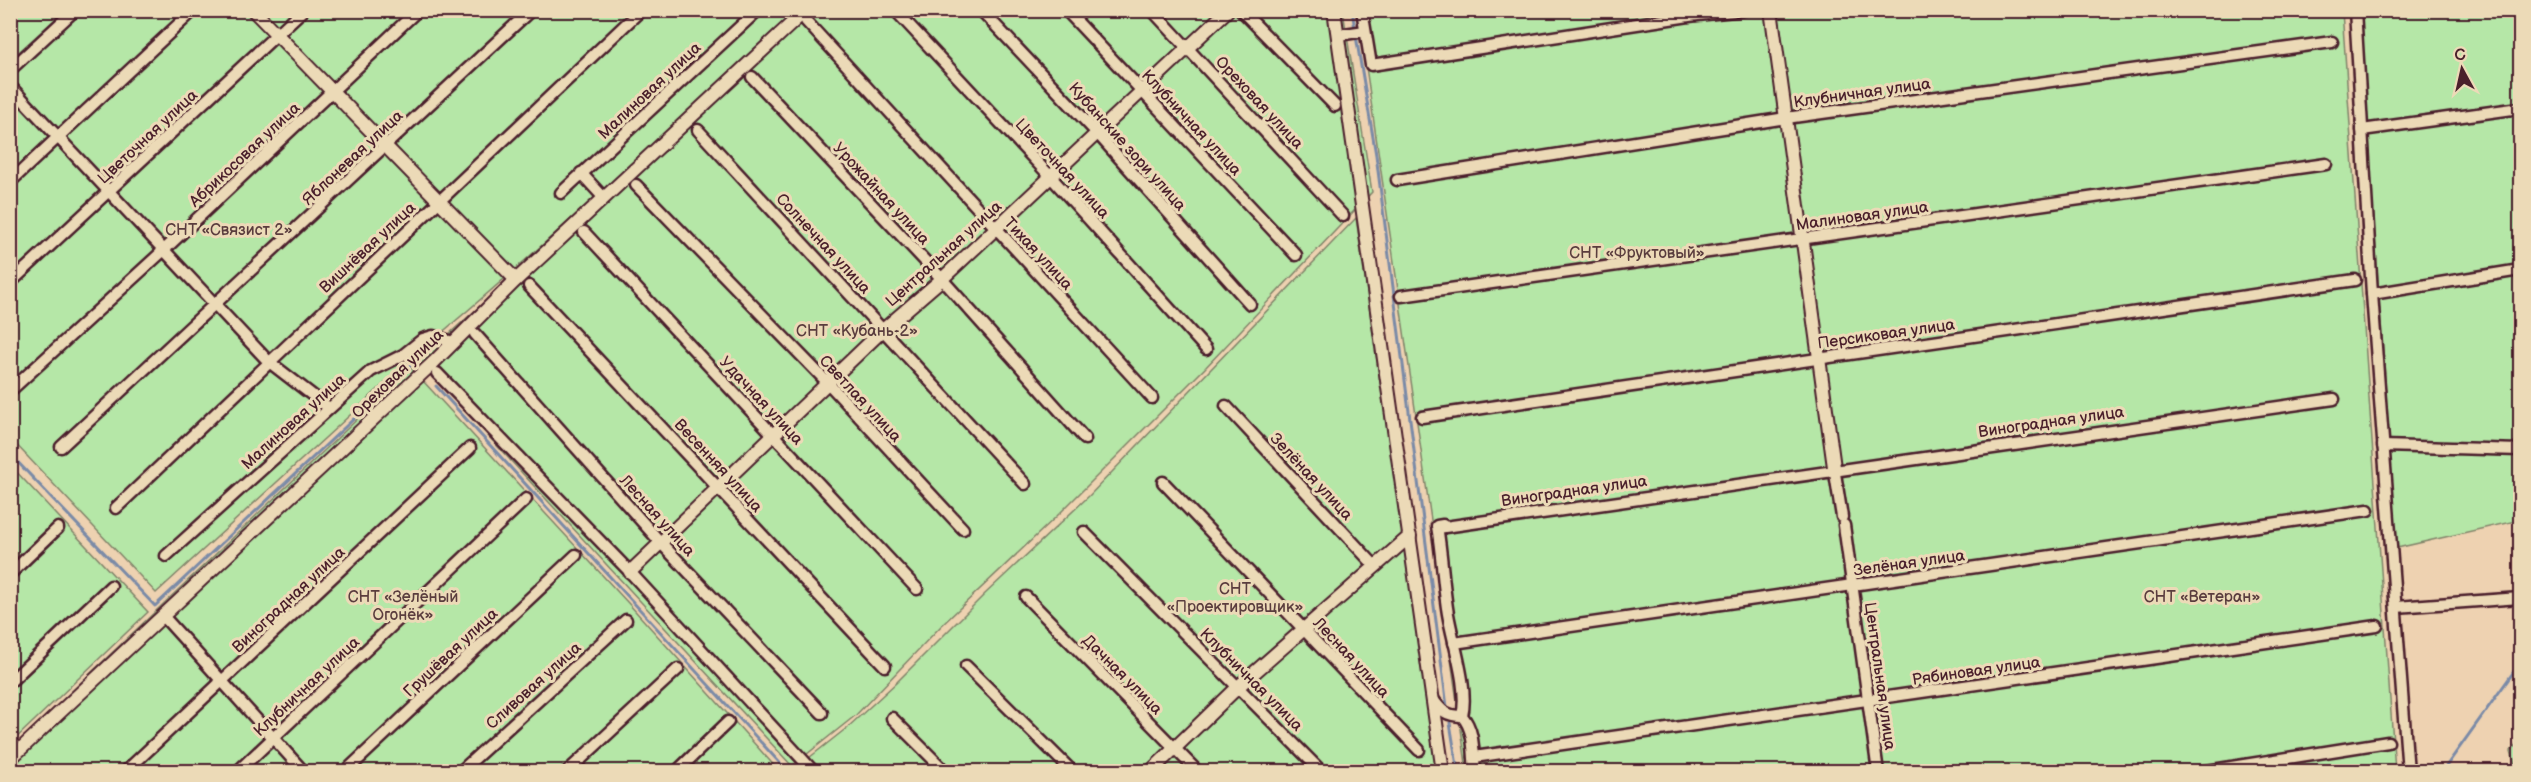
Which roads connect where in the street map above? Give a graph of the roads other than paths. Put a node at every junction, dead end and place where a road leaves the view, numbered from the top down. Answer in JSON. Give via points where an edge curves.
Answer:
{"nodes":[{"id":1,"x":75,"y":10,"type":"edge"},
{"id":2,"x":194,"y":10,"type":"edge"},
{"id":3,"x":253,"y":10,"type":"edge"},
{"id":4,"x":303,"y":10,"type":"edge"},
{"id":5,"x":418,"y":10,"type":"edge"},
{"id":6,"x":531,"y":10,"type":"edge"},
{"id":7,"x":641,"y":10,"type":"edge"},
{"id":8,"x":758,"y":10,"type":"edge"},
{"id":9,"x":895,"y":10,"type":"edge"},
{"id":10,"x":981,"y":10,"type":"edge"},
{"id":11,"x":1066,"y":10,"type":"edge"},
{"id":12,"x":1152,"y":10,"type":"edge"},
{"id":13,"x":1228,"y":10,"type":"edge"},
{"id":14,"x":1241,"y":10,"type":"edge"},
{"id":15,"x":1334,"y":10,"type":"edge"},
{"id":16,"x":1362,"y":10,"type":"edge"},
{"id":17,"x":1743,"y":10,"type":"edge"},
{"id":18,"x":1771,"y":10,"type":"edge"},
{"id":19,"x":2355,"y":10,"type":"edge"},
{"id":20,"x":806,"y":16,"type":"edge"},
{"id":21,"x":1359,"y":32,"type":"junction"},
{"id":22,"x":277,"y":35,"type":"junction"},
{"id":23,"x":1338,"y":35,"type":"junction"},
{"id":24,"x":2332,"y":42,"type":"dead end"},
{"id":25,"x":1188,"y":49,"type":"junction"},
{"id":26,"x":10,"y":70,"type":"edge"},
{"id":27,"x":752,"y":77,"type":"dead end"},
{"id":28,"x":10,"y":87,"type":"edge"},
{"id":29,"x":1142,"y":90,"type":"junction"},
{"id":30,"x":332,"y":92,"type":"junction"},
{"id":31,"x":1335,"y":106,"type":"dead end"},
{"id":32,"x":2520,"y":108,"type":"edge"},
{"id":33,"x":1786,"y":118,"type":"junction"},
{"id":34,"x":698,"y":130,"type":"dead end"},
{"id":35,"x":2362,"y":130,"type":"junction"},
{"id":36,"x":1097,"y":133,"type":"junction"},
{"id":37,"x":58,"y":137,"type":"junction"},
{"id":38,"x":385,"y":146,"type":"junction"},
{"id":39,"x":2326,"y":164,"type":"dead end"},
{"id":40,"x":581,"y":173,"type":"junction"},
{"id":41,"x":1049,"y":175,"type":"junction"},
{"id":42,"x":1397,"y":180,"type":"dead end"},
{"id":43,"x":10,"y":182,"type":"edge"},
{"id":44,"x":636,"y":185,"type":"dead end"},
{"id":45,"x":109,"y":192,"type":"junction"},
{"id":46,"x":561,"y":193,"type":"dead end"},
{"id":47,"x":604,"y":198,"type":"junction"},
{"id":48,"x":439,"y":201,"type":"junction"},
{"id":49,"x":1343,"y":216,"type":"dead end"},
{"id":50,"x":996,"y":228,"type":"junction"},
{"id":51,"x":584,"y":232,"type":"dead end"},
{"id":52,"x":1801,"y":239,"type":"junction"},
{"id":53,"x":164,"y":250,"type":"junction"},
{"id":54,"x":1296,"y":255,"type":"dead end"},
{"id":55,"x":2520,"y":270,"type":"edge"},
{"id":56,"x":942,"y":279,"type":"junction"},
{"id":57,"x":516,"y":280,"type":"junction"},
{"id":58,"x":2355,"y":280,"type":"dead end"},
{"id":59,"x":10,"y":283,"type":"edge"},
{"id":60,"x":529,"y":286,"type":"dead end"},
{"id":61,"x":2372,"y":294,"type":"junction"},
{"id":62,"x":1401,"y":296,"type":"dead end"},
{"id":63,"x":1250,"y":304,"type":"dead end"},
{"id":64,"x":215,"y":305,"type":"junction"},
{"id":65,"x":884,"y":329,"type":"junction"},
{"id":66,"x":475,"y":334,"type":"dead end"},
{"id":67,"x":453,"y":342,"type":"junction"},
{"id":68,"x":1206,"y":349,"type":"dead end"},
{"id":69,"x":1819,"y":358,"type":"junction"},
{"id":70,"x":268,"y":362,"type":"junction"},
{"id":71,"x":437,"y":373,"type":"dead end"},
{"id":72,"x":828,"y":383,"type":"junction"},
{"id":73,"x":10,"y":391,"type":"edge"},
{"id":74,"x":1152,"y":398,"type":"dead end"},
{"id":75,"x":2334,"y":398,"type":"dead end"},
{"id":76,"x":1226,"y":406,"type":"dead end"},
{"id":77,"x":329,"y":408,"type":"junction"},
{"id":78,"x":1422,"y":417,"type":"dead end"},
{"id":79,"x":774,"y":434,"type":"junction"},
{"id":80,"x":1085,"y":439,"type":"dead end"},
{"id":81,"x":2383,"y":446,"type":"junction"},
{"id":82,"x":61,"y":447,"type":"dead end"},
{"id":83,"x":470,"y":448,"type":"dead end"},
{"id":84,"x":2520,"y":450,"type":"edge"},
{"id":85,"x":1834,"y":469,"type":"junction"},
{"id":86,"x":1773,"y":476,"type":"dead end"},
{"id":87,"x":1163,"y":482,"type":"dead end"},
{"id":88,"x":1025,"y":484,"type":"dead end"},
{"id":89,"x":1716,"y":484,"type":"dead end"},
{"id":90,"x":719,"y":487,"type":"junction"},
{"id":91,"x":526,"y":499,"type":"dead end"},
{"id":92,"x":116,"y":508,"type":"dead end"},
{"id":93,"x":2368,"y":510,"type":"dead end"},
{"id":94,"x":1437,"y":527,"type":"junction"},
{"id":95,"x":57,"y":528,"type":"dead end"},
{"id":96,"x":963,"y":529,"type":"dead end"},
{"id":97,"x":1084,"y":532,"type":"dead end"},
{"id":98,"x":1410,"y":536,"type":"junction"},
{"id":99,"x":662,"y":543,"type":"junction"},
{"id":100,"x":576,"y":555,"type":"dead end"},
{"id":101,"x":166,"y":556,"type":"dead end"},
{"id":102,"x":1375,"y":566,"type":"junction"},
{"id":103,"x":630,"y":572,"type":"junction"},
{"id":104,"x":10,"y":574,"type":"edge"},
{"id":105,"x":1852,"y":585,"type":"junction"},
{"id":106,"x":111,"y":586,"type":"dead end"},
{"id":107,"x":917,"y":589,"type":"dead end"},
{"id":108,"x":1026,"y":597,"type":"dead end"},
{"id":109,"x":2520,"y":598,"type":"edge"},
{"id":110,"x":2396,"y":607,"type":"junction"},
{"id":111,"x":164,"y":617,"type":"junction"},
{"id":112,"x":626,"y":620,"type":"dead end"},
{"id":113,"x":2377,"y":626,"type":"dead end"},
{"id":114,"x":1305,"y":629,"type":"junction"},
{"id":115,"x":1454,"y":643,"type":"junction"},
{"id":116,"x":885,"y":666,"type":"dead end"},
{"id":117,"x":966,"y":666,"type":"dead end"},
{"id":118,"x":678,"y":669,"type":"dead end"},
{"id":119,"x":222,"y":681,"type":"junction"},
{"id":120,"x":10,"y":682,"type":"edge"},
{"id":121,"x":1239,"y":686,"type":"junction"},
{"id":122,"x":1433,"y":698,"type":"junction"},
{"id":123,"x":1868,"y":701,"type":"junction"},
{"id":124,"x":822,"y":713,"type":"dead end"},
{"id":125,"x":1462,"y":716,"type":"junction"},
{"id":126,"x":892,"y":718,"type":"dead end"},
{"id":127,"x":728,"y":722,"type":"dead end"},
{"id":128,"x":273,"y":737,"type":"junction"},
{"id":129,"x":2388,"y":742,"type":"dead end"},
{"id":130,"x":1174,"y":747,"type":"junction"},
{"id":131,"x":1419,"y":750,"type":"dead end"},
{"id":132,"x":1474,"y":757,"type":"junction"},
{"id":133,"x":10,"y":759,"type":"edge"},
{"id":134,"x":125,"y":771,"type":"edge"},
{"id":135,"x":237,"y":771,"type":"edge"},
{"id":136,"x":304,"y":771,"type":"edge"},
{"id":137,"x":345,"y":771,"type":"edge"},
{"id":138,"x":460,"y":771,"type":"edge"},
{"id":139,"x":567,"y":771,"type":"edge"},
{"id":140,"x":676,"y":771,"type":"edge"},
{"id":141,"x":814,"y":771,"type":"edge"},
{"id":142,"x":946,"y":771,"type":"edge"},
{"id":143,"x":1073,"y":771,"type":"edge"},
{"id":144,"x":1150,"y":771,"type":"edge"},
{"id":145,"x":1198,"y":771,"type":"edge"},
{"id":146,"x":1322,"y":771,"type":"edge"},
{"id":147,"x":1443,"y":771,"type":"edge"},
{"id":148,"x":1475,"y":771,"type":"edge"},
{"id":149,"x":1878,"y":771,"type":"edge"},
{"id":150,"x":2200,"y":771,"type":"edge"},
{"id":151,"x":2408,"y":771,"type":"edge"}],
"edges":[{"from":1,"to":26,"type":"street"},
{"from":2,"to":37,"type":"street"},
{"from":3,"to":22,"type":"street"},
{"from":4,"to":22,"type":"street","name":"Цветочная улица"},
{"from":5,"to":30,"type":"street","name":"Абрикосовая улица"},
{"from":6,"to":38,"type":"street","name":"Яблоневая улица"},
{"from":7,"to":48,"type":"street","name":"Вишнёвая улица"},
{"from":8,"to":40,"type":"street","name":"Малиновая улица"},
{"from":9,"to":41,"type":"street","name":"Цветочная улица"},
{"from":10,"to":36,"type":"street","name":"Кубанские зори улица"},
{"from":11,"to":29,"type":"street","name":"Клубничная улица"},
{"from":12,"to":25,"type":"street","name":"Ореховая улица"},
{"from":13,"to":25,"type":"street","name":"Центральная улица"},
{"from":14,"to":31,"type":"street"},
{"from":15,"to":23,"type":"street"},
{"from":16,"to":21,"type":"street"},
{"from":17,"to":21,"type":"street","via":[[1371,65]]},
{"from":18,"to":33,"type":"street"},
{"from":19,"to":35,"type":"street"},
{"from":20,"to":47,"type":"street","name":"Ореховая улица"},
{"from":20,"to":50,"type":"street","name":"Тихая улица"},
{"from":21,"to":23,"type":"street"},
{"from":22,"to":30,"type":"street"},
{"from":22,"to":45,"type":"street","name":"Цветочная улица"},
{"from":23,"to":98,"type":"street"},
{"from":24,"to":33,"type":"street","name":"Клубничная улица"},
{"from":25,"to":29,"type":"street","name":"Центральная улица"},
{"from":25,"to":49,"type":"street","name":"Ореховая улица"},
{"from":27,"to":56,"type":"street","name":"Урожайная улица"},
{"from":28,"to":37,"type":"street"},
{"from":29,"to":36,"type":"street","name":"Центральная улица"},
{"from":29,"to":54,"type":"street","name":"Клубничная улица"},
{"from":30,"to":38,"type":"street"},
{"from":30,"to":53,"type":"street","name":"Абрикосовая улица"},
{"from":32,"to":35,"type":"street"},
{"from":33,"to":42,"type":"street","name":"Клубничная улица"},
{"from":33,"to":52,"type":"street"},
{"from":34,"to":65,"type":"street","name":"Солнечная улица"},
{"from":35,"to":61,"type":"street"},
{"from":36,"to":41,"type":"street","name":"Центральная улица"},
{"from":36,"to":63,"type":"street","name":"Кубанские зори улица"},
{"from":37,"to":43,"type":"street"},
{"from":37,"to":45,"type":"street"},
{"from":38,"to":48,"type":"street"},
{"from":38,"to":64,"type":"street","name":"Яблоневая улица"},
{"from":39,"to":52,"type":"street","name":"Малиновая улица"},
{"from":40,"to":46,"type":"street","name":"Малиновая улица"},
{"from":40,"to":47,"type":"street"},
{"from":41,"to":50,"type":"street","name":"Центральная улица"},
{"from":41,"to":68,"type":"street","name":"Цветочная улица"},
{"from":44,"to":72,"type":"street","name":"Светлая улица"},
{"from":45,"to":53,"type":"street"},
{"from":45,"to":59,"type":"street","name":"Цветочная улица"},
{"from":47,"to":57,"type":"street","name":"Ореховая улица"},
{"from":48,"to":57,"type":"street"},
{"from":48,"to":70,"type":"street","name":"Вишнёвая улица"},
{"from":50,"to":56,"type":"street","name":"Центральная улица"},
{"from":50,"to":74,"type":"street","name":"Тихая улица"},
{"from":51,"to":79,"type":"street","name":"Удачная улица"},
{"from":52,"to":62,"type":"street","name":"Малиновая улица"},
{"from":52,"to":69,"type":"street"},
{"from":53,"to":64,"type":"street"},
{"from":53,"to":73,"type":"street","name":"Абрикосовая улица"},
{"from":55,"to":61,"type":"street"},
{"from":56,"to":65,"type":"street","name":"Центральная улица"},
{"from":56,"to":80,"type":"street","name":"Урожайная улица"},
{"from":57,"to":67,"type":"street","name":"Ореховая улица"},
{"from":58,"to":69,"type":"street","name":"Персиковая улица"},
{"from":60,"to":90,"type":"street","name":"Весенняя улица"},
{"from":61,"to":81,"type":"street"},
{"from":64,"to":70,"type":"street"},
{"from":64,"to":82,"type":"street","name":"Яблоневая улица"},
{"from":65,"to":72,"type":"street","name":"Центральная улица"},
{"from":65,"to":88,"type":"street","name":"Солнечная улица"},
{"from":66,"to":99,"type":"street","name":"Лесная улица"},
{"from":67,"to":77,"type":"street","name":"Малиновая улица","via":[[433,336],[423,339],[403,355],[371,371]]},
{"from":67,"to":111,"type":"street","name":"Ореховая улица"},
{"from":69,"to":78,"type":"street","name":"Персиковая улица"},
{"from":69,"to":85,"type":"street"},
{"from":70,"to":77,"type":"street"},
{"from":70,"to":92,"type":"street","name":"Вишнёвая улица"},
{"from":71,"to":103,"type":"street"},
{"from":72,"to":79,"type":"street","name":"Центральная улица"},
{"from":72,"to":96,"type":"street","name":"Светлая улица"},
{"from":75,"to":85,"type":"street","name":"Виноградная улица"},
{"from":76,"to":102,"type":"street","name":"Зелёная улица"},
{"from":77,"to":101,"type":"street","name":"Малиновая улица"},
{"from":79,"to":90,"type":"street","name":"Центральная улица"},
{"from":79,"to":107,"type":"street","name":"Удачная улица"},
{"from":81,"to":84,"type":"street"},
{"from":81,"to":110,"type":"street"},
{"from":83,"to":119,"type":"street","name":"Виноградная улица"},
{"from":85,"to":86,"type":"street","name":"Виноградная улица"},
{"from":85,"to":94,"type":"street"},
{"from":85,"to":105,"type":"street","name":"Центральная улица"},
{"from":87,"to":114,"type":"street","name":"Лесная улица"},
{"from":89,"to":94,"type":"street","name":"Виноградная улица"},
{"from":90,"to":99,"type":"street","name":"Центральная улица"},
{"from":90,"to":116,"type":"street","name":"Весенняя улица"},
{"from":91,"to":128,"type":"street","name":"Клубничная улица"},
{"from":93,"to":105,"type":"street","name":"Зелёная улица"},
{"from":94,"to":115,"type":"street"},
{"from":95,"to":104,"type":"street"},
{"from":97,"to":121,"type":"street","name":"Клубничная улица"},
{"from":98,"to":102,"type":"street"},
{"from":98,"to":122,"type":"street"},
{"from":99,"to":103,"type":"street","name":"Центральная улица"},
{"from":99,"to":124,"type":"street","name":"Лесная улица"},
{"from":100,"to":137,"type":"street","name":"Грушёвая улица"},
{"from":102,"to":114,"type":"street"},
{"from":103,"to":141,"type":"street"},
{"from":105,"to":115,"type":"street","name":"Зелёная улица"},
{"from":105,"to":123,"type":"street","name":"Центральная улица"},
{"from":106,"to":120,"type":"street"},
{"from":108,"to":130,"type":"street","name":"Дачная улица"},
{"from":109,"to":110,"type":"street"},
{"from":110,"to":151,"type":"street"},
{"from":111,"to":119,"type":"street"},
{"from":111,"to":133,"type":"street","name":"Ореховая улица"},
{"from":112,"to":138,"type":"street","name":"Сливовая улица"},
{"from":113,"to":123,"type":"street","name":"Рябиновая улица"},
{"from":114,"to":121,"type":"street"},
{"from":114,"to":131,"type":"street","name":"Лесная улица"},
{"from":115,"to":125,"type":"street","via":[[1465,704]]},
{"from":117,"to":143,"type":"street"},
{"from":118,"to":139,"type":"street"},
{"from":119,"to":128,"type":"street"},
{"from":119,"to":134,"type":"street","name":"Виноградная улица"},
{"from":121,"to":130,"type":"street"},
{"from":121,"to":146,"type":"street","name":"Клубничная улица"},
{"from":122,"to":125,"type":"street","via":[[1450,716]]},
{"from":122,"to":147,"type":"street"},
{"from":123,"to":132,"type":"street","name":"Рябиновая улица"},
{"from":123,"to":149,"type":"street","name":"Центральная улица"},
{"from":125,"to":132,"type":"street","via":[[1468,723]]},
{"from":126,"to":142,"type":"street"},
{"from":127,"to":140,"type":"street"},
{"from":128,"to":135,"type":"street","name":"Клубничная улица"},
{"from":128,"to":136,"type":"street"},
{"from":129,"to":150,"type":"street"},
{"from":130,"to":144,"type":"street"},
{"from":130,"to":145,"type":"street","name":"Дачная улица"},
{"from":132,"to":148,"type":"street"}]}
